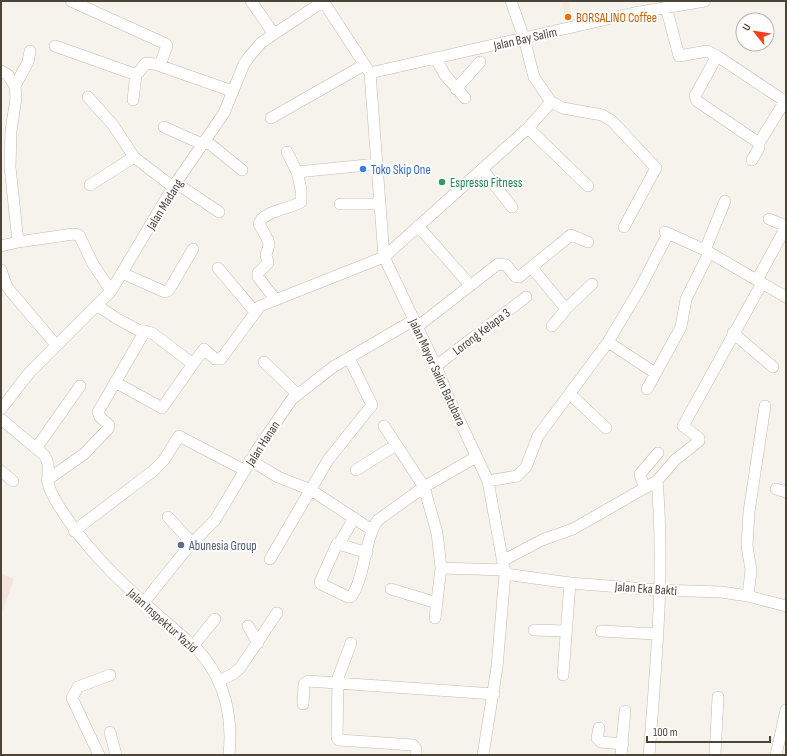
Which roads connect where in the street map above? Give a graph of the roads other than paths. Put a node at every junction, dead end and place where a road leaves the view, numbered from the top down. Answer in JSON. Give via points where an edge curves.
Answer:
{"nodes":[{"id":1,"x":71,"y":1,"type":"edge"},
{"id":2,"x":251,"y":1,"type":"edge"},
{"id":3,"x":324,"y":1,"type":"edge"},
{"id":4,"x":510,"y":1,"type":"edge"},
{"id":5,"x":705,"y":1,"type":"edge"},
{"id":6,"x":666,"y":8,"type":"junction"},
{"id":7,"x":274,"y":34,"type":"junction"},
{"id":8,"x":524,"y":38,"type":"junction"},
{"id":9,"x":55,"y":46,"type":"dead end"},
{"id":10,"x":30,"y":51,"type":"dead end"},
{"id":11,"x":717,"y":56,"type":"junction"},
{"id":12,"x":436,"y":59,"type":"junction"},
{"id":13,"x":480,"y":62,"type":"dead end"},
{"id":14,"x":160,"y":65,"type":"junction"},
{"id":15,"x":367,"y":69,"type":"junction"},
{"id":16,"x":1,"y":70,"type":"edge"},
{"id":17,"x":136,"y":74,"type":"junction"},
{"id":18,"x":15,"y":86,"type":"junction"},
{"id":19,"x":456,"y":89,"type":"junction"},
{"id":20,"x":232,"y":91,"type":"junction"},
{"id":21,"x":88,"y":97,"type":"dead end"},
{"id":22,"x":465,"y":98,"type":"dead end"},
{"id":23,"x":133,"y":100,"type":"dead end"},
{"id":24,"x":786,"y":101,"type":"edge"},
{"id":25,"x":551,"y":102,"type":"junction"},
{"id":26,"x":270,"y":118,"type":"dead end"},
{"id":27,"x":164,"y":127,"type":"dead end"},
{"id":28,"x":528,"y":128,"type":"junction"},
{"id":29,"x":204,"y":142,"type":"junction"},
{"id":30,"x":759,"y":143,"type":"junction"},
{"id":31,"x":287,"y":152,"type":"dead end"},
{"id":32,"x":134,"y":157,"type":"junction"},
{"id":33,"x":752,"y":160,"type":"dead end"},
{"id":34,"x":377,"y":164,"type":"junction"},
{"id":35,"x":482,"y":169,"type":"junction"},
{"id":36,"x":242,"y":170,"type":"dead end"},
{"id":37,"x":297,"y":172,"type":"junction"},
{"id":38,"x":90,"y":185,"type":"dead end"},
{"id":39,"x":174,"y":185,"type":"junction"},
{"id":40,"x":588,"y":186,"type":"dead end"},
{"id":41,"x":725,"y":202,"type":"dead end"},
{"id":42,"x":340,"y":204,"type":"dead end"},
{"id":43,"x":379,"y":204,"type":"junction"},
{"id":44,"x":512,"y":207,"type":"dead end"},
{"id":45,"x":218,"y":212,"type":"dead end"},
{"id":46,"x":769,"y":219,"type":"dead end"},
{"id":47,"x":418,"y":226,"type":"junction"},
{"id":48,"x":624,"y":227,"type":"dead end"},
{"id":49,"x":786,"y":227,"type":"edge"},
{"id":50,"x":18,"y":242,"type":"junction"},
{"id":51,"x":588,"y":242,"type":"dead end"},
{"id":52,"x":1,"y":246,"type":"edge"},
{"id":53,"x":194,"y":249,"type":"dead end"},
{"id":54,"x":707,"y":252,"type":"junction"},
{"id":55,"x":384,"y":257,"type":"junction"},
{"id":56,"x":218,"y":268,"type":"dead end"},
{"id":57,"x":532,"y":268,"type":"junction"},
{"id":58,"x":1,"y":270,"type":"edge"},
{"id":59,"x":122,"y":274,"type":"junction"},
{"id":60,"x":759,"y":282,"type":"junction"},
{"id":61,"x":592,"y":284,"type":"dead end"},
{"id":62,"x":470,"y":285,"type":"junction"},
{"id":63,"x":111,"y":291,"type":"junction"},
{"id":64,"x":526,"y":297,"type":"dead end"},
{"id":65,"x":786,"y":297,"type":"edge"},
{"id":66,"x":275,"y":299,"type":"junction"},
{"id":67,"x":98,"y":306,"type":"junction"},
{"id":68,"x":566,"y":309,"type":"junction"},
{"id":69,"x":255,"y":312,"type":"junction"},
{"id":70,"x":415,"y":324,"type":"junction"},
{"id":71,"x":552,"y":326,"type":"dead end"},
{"id":72,"x":145,"y":331,"type":"junction"},
{"id":73,"x":733,"y":333,"type":"junction"},
{"id":74,"x":608,"y":342,"type":"junction"},
{"id":75,"x":56,"y":345,"type":"junction"},
{"id":76,"x":349,"y":358,"type":"junction"},
{"id":77,"x":264,"y":362,"type":"dead end"},
{"id":78,"x":193,"y":364,"type":"junction"},
{"id":79,"x":436,"y":366,"type":"junction"},
{"id":80,"x":773,"y":367,"type":"dead end"},
{"id":81,"x":655,"y":373,"type":"junction"},
{"id":82,"x":115,"y":382,"type":"junction"},
{"id":83,"x":80,"y":386,"type":"dead end"},
{"id":84,"x":647,"y":389,"type":"dead end"},
{"id":85,"x":297,"y":394,"type":"junction"},
{"id":86,"x":570,"y":394,"type":"junction"},
{"id":87,"x":765,"y":406,"type":"dead end"},
{"id":88,"x":1,"y":410,"type":"edge"},
{"id":89,"x":1,"y":419,"type":"edge"},
{"id":90,"x":384,"y":426,"type":"dead end"},
{"id":91,"x":606,"y":428,"type":"dead end"},
{"id":92,"x":396,"y":445,"type":"junction"},
{"id":93,"x":37,"y":447,"type":"junction"},
{"id":94,"x":658,"y":452,"type":"dead end"},
{"id":95,"x":476,"y":457,"type":"junction"},
{"id":96,"x":250,"y":460,"type":"junction"},
{"id":97,"x":244,"y":470,"type":"junction"},
{"id":98,"x":356,"y":470,"type":"dead end"},
{"id":99,"x":1,"y":471,"type":"edge"},
{"id":100,"x":48,"y":480,"type":"junction"},
{"id":101,"x":488,"y":481,"type":"junction"},
{"id":102,"x":657,"y":481,"type":"junction"},
{"id":103,"x":13,"y":482,"type":"dead end"},
{"id":104,"x":424,"y":487,"type":"junction"},
{"id":105,"x":644,"y":487,"type":"junction"},
{"id":106,"x":311,"y":490,"type":"junction"},
{"id":107,"x":168,"y":517,"type":"dead end"},
{"id":108,"x":354,"y":518,"type":"junction"},
{"id":109,"x":372,"y":530,"type":"junction"},
{"id":110,"x":74,"y":531,"type":"junction"},
{"id":111,"x":192,"y":543,"type":"junction"},
{"id":112,"x":339,"y":544,"type":"junction"},
{"id":113,"x":367,"y":552,"type":"junction"},
{"id":114,"x":270,"y":560,"type":"dead end"},
{"id":115,"x":441,"y":568,"type":"junction"},
{"id":116,"x":504,"y":568,"type":"junction"},
{"id":117,"x":570,"y":582,"type":"junction"},
{"id":118,"x":391,"y":589,"type":"dead end"},
{"id":119,"x":659,"y":590,"type":"junction"},
{"id":120,"x":748,"y":596,"type":"junction"},
{"id":121,"x":144,"y":602,"type":"junction"},
{"id":122,"x":437,"y":603,"type":"junction"},
{"id":123,"x":786,"y":606,"type":"edge"},
{"id":124,"x":277,"y":613,"type":"dead end"},
{"id":125,"x":435,"y":618,"type":"dead end"},
{"id":126,"x":215,"y":620,"type":"dead end"},
{"id":127,"x":248,"y":626,"type":"dead end"},
{"id":128,"x":534,"y":630,"type":"dead end"},
{"id":129,"x":565,"y":631,"type":"junction"},
{"id":130,"x":601,"y":631,"type":"dead end"},
{"id":131,"x":656,"y":634,"type":"junction"},
{"id":132,"x":258,"y":643,"type":"junction"},
{"id":133,"x":351,"y":643,"type":"dead end"},
{"id":134,"x":193,"y":646,"type":"junction"},
{"id":135,"x":110,"y":675,"type":"dead end"},
{"id":136,"x":563,"y":675,"type":"dead end"},
{"id":137,"x":219,"y":681,"type":"junction"},
{"id":138,"x":337,"y":683,"type":"junction"},
{"id":139,"x":494,"y":694,"type":"junction"},
{"id":140,"x":718,"y":697,"type":"dead end"},
{"id":141,"x":303,"y":704,"type":"dead end"},
{"id":142,"x":786,"y":710,"type":"edge"},
{"id":143,"x":625,"y":711,"type":"dead end"},
{"id":144,"x":599,"y":728,"type":"dead end"},
{"id":145,"x":110,"y":732,"type":"dead end"},
{"id":146,"x":623,"y":744,"type":"junction"},
{"id":147,"x":99,"y":755,"type":"edge"},
{"id":148,"x":116,"y":755,"type":"edge"},
{"id":149,"x":229,"y":755,"type":"edge"},
{"id":150,"x":416,"y":755,"type":"edge"},
{"id":151,"x":483,"y":755,"type":"edge"},
{"id":152,"x":621,"y":755,"type":"edge"},
{"id":153,"x":649,"y":755,"type":"edge"},
{"id":154,"x":715,"y":755,"type":"edge"},
{"id":155,"x":776,"y":755,"type":"edge"}],
"edges":[{"from":1,"to":14,"type":"street","via":[[166,44]]},
{"from":2,"to":7,"type":"street"},
{"from":3,"to":7,"type":"street","name":"Jalan Madang"},
{"from":3,"to":15,"type":"street","name":"Jalan Mayor Salim Batubara"},
{"from":4,"to":8,"type":"street"},
{"from":5,"to":6,"type":"street","name":"Jalan Bay Salim"},
{"from":6,"to":8,"type":"street","name":"Jalan Bay Salim"},
{"from":6,"to":11,"type":"street","via":[[679,56],[707,52]]},
{"from":7,"to":20,"type":"street","name":"Jalan Madang","via":[[261,43],[249,57]]},
{"from":8,"to":12,"type":"street","name":"Jalan Bay Salim"},
{"from":8,"to":25,"type":"street","via":[[534,77]]},
{"from":9,"to":17,"type":"street"},
{"from":10,"to":18,"type":"street","via":[[28,62]]},
{"from":11,"to":24,"type":"street"},
{"from":11,"to":30,"type":"street","via":[[695,98]]},
{"from":12,"to":15,"type":"street","name":"Jalan Bay Salim"},
{"from":12,"to":19,"type":"street"},
{"from":13,"to":19,"type":"street"},
{"from":14,"to":17,"type":"street","via":[[146,64]]},
{"from":14,"to":20,"type":"street"},
{"from":15,"to":26,"type":"street","name":"Jalan Bay Salim"},
{"from":15,"to":34,"type":"street","name":"Jalan Mayor Salim Batubara"},
{"from":16,"to":18,"type":"street"},
{"from":17,"to":23,"type":"street"},
{"from":18,"to":50,"type":"street","via":[[10,167]]},
{"from":19,"to":22,"type":"street"},
{"from":20,"to":29,"type":"street","name":"Jalan Madang","via":[[224,113]]},
{"from":21,"to":32,"type":"street","via":[[113,125]]},
{"from":24,"to":30,"type":"street"},
{"from":25,"to":28,"type":"street"},
{"from":25,"to":48,"type":"street","via":[[563,108],[602,115],[612,121],[656,168]]},
{"from":27,"to":29,"type":"street"},
{"from":28,"to":35,"type":"street"},
{"from":28,"to":40,"type":"street"},
{"from":29,"to":36,"type":"street"},
{"from":29,"to":39,"type":"street","name":"Jalan Madang"},
{"from":30,"to":33,"type":"street"},
{"from":31,"to":37,"type":"street"},
{"from":32,"to":38,"type":"street"},
{"from":32,"to":39,"type":"street"},
{"from":34,"to":37,"type":"street"},
{"from":34,"to":43,"type":"street","name":"Jalan Mayor Salim Batubara"},
{"from":35,"to":44,"type":"street"},
{"from":35,"to":47,"type":"street"},
{"from":37,"to":66,"type":"street","via":[[301,202],[265,216],[259,222],[269,245],[266,255],[268,263],[258,273],[258,277]]},
{"from":39,"to":45,"type":"street"},
{"from":39,"to":59,"type":"street","name":"Jalan Madang"},
{"from":41,"to":54,"type":"street"},
{"from":42,"to":43,"type":"street"},
{"from":43,"to":55,"type":"street","name":"Jalan Mayor Salim Batubara"},
{"from":46,"to":49,"type":"street"},
{"from":47,"to":55,"type":"street"},
{"from":47,"to":62,"type":"street"},
{"from":49,"to":60,"type":"street"},
{"from":50,"to":52,"type":"street"},
{"from":50,"to":63,"type":"street","via":[[79,235],[93,264]]},
{"from":51,"to":57,"type":"street","via":[[571,235]]},
{"from":53,"to":59,"type":"street","via":[[165,292]]},
{"from":54,"to":60,"type":"street"},
{"from":54,"to":74,"type":"street","via":[[666,233],[639,290]]},
{"from":54,"to":81,"type":"street","via":[[686,299],[681,328]]},
{"from":55,"to":66,"type":"street"},
{"from":55,"to":70,"type":"street","name":"Jalan Mayor Salim Batubara"},
{"from":56,"to":69,"type":"street"},
{"from":57,"to":62,"type":"street","name":"Jalan Hanan","via":[[516,277],[506,264],[498,264]]},
{"from":57,"to":68,"type":"street"},
{"from":58,"to":75,"type":"street","via":[[7,287]]},
{"from":59,"to":63,"type":"street","name":"Jalan Madang"},
{"from":60,"to":65,"type":"street"},
{"from":60,"to":73,"type":"street"},
{"from":61,"to":68,"type":"street"},
{"from":62,"to":70,"type":"street","name":"Jalan Hanan"},
{"from":63,"to":67,"type":"street","name":"Jalan Madang"},
{"from":64,"to":79,"type":"street","name":"Lorong Kelapa 3"},
{"from":66,"to":69,"type":"street","via":[[260,306]]},
{"from":67,"to":72,"type":"street","via":[[138,330]]},
{"from":67,"to":75,"type":"street","name":"Jalan Madang"},
{"from":68,"to":71,"type":"street"},
{"from":69,"to":78,"type":"street","via":[[221,359],[215,359],[204,349]]},
{"from":70,"to":76,"type":"street","name":"Jalan Hanan"},
{"from":70,"to":79,"type":"street","name":"Jalan Mayor Salim Batubara"},
{"from":72,"to":78,"type":"street","via":[[152,333]]},
{"from":72,"to":82,"type":"street"},
{"from":73,"to":80,"type":"street"},
{"from":73,"to":102,"type":"street","via":[[683,426],[699,438],[699,441],[675,460]]},
{"from":74,"to":81,"type":"street"},
{"from":74,"to":86,"type":"street"},
{"from":75,"to":88,"type":"street","name":"Jalan Madang","via":[[30,372]]},
{"from":76,"to":85,"type":"street","name":"Jalan Hanan","via":[[333,366]]},
{"from":76,"to":106,"type":"street","via":[[372,405],[328,460]]},
{"from":77,"to":85,"type":"street"},
{"from":78,"to":82,"type":"street","via":[[162,408]]},
{"from":79,"to":95,"type":"street","name":"Jalan Mayor Salim Batubara"},
{"from":81,"to":84,"type":"street"},
{"from":82,"to":100,"type":"street","via":[[98,412],[109,425],[108,429],[84,454]]},
{"from":83,"to":93,"type":"street"},
{"from":85,"to":96,"type":"street","name":"Jalan Hanan"},
{"from":86,"to":91,"type":"street"},
{"from":86,"to":101,"type":"street","via":[[538,436],[522,473]]},
{"from":87,"to":120,"type":"street","via":[[749,512],[747,546],[751,570]]},
{"from":89,"to":93,"type":"street","name":"Jalan Inspektur Yazid"},
{"from":90,"to":92,"type":"street"},
{"from":92,"to":98,"type":"street"},
{"from":92,"to":104,"type":"street"},
{"from":93,"to":100,"type":"street","name":"Jalan Inspektur Yazid","via":[[48,462]]},
{"from":94,"to":105,"type":"street","via":[[640,474]]},
{"from":95,"to":101,"type":"street","name":"Jalan Mayor Salim Batubara"},
{"from":95,"to":104,"type":"street"},
{"from":96,"to":97,"type":"street","name":"Jalan Hanan"},
{"from":96,"to":106,"type":"street","via":[[278,476]]},
{"from":97,"to":110,"type":"street","via":[[179,436],[164,460],[153,471]]},
{"from":97,"to":111,"type":"street","name":"Jalan Hanan","via":[[220,512]]},
{"from":99,"to":103,"type":"street"},
{"from":100,"to":110,"type":"street","name":"Jalan Inspektur Yazid","via":[[57,503]]},
{"from":101,"to":116,"type":"street","name":"Jalan Mayor Salim Batubara"},
{"from":102,"to":105,"type":"street"},
{"from":102,"to":119,"type":"street","via":[[660,521]]},
{"from":104,"to":109,"type":"street","via":[[378,520]]},
{"from":104,"to":115,"type":"street","via":[[437,534]]},
{"from":105,"to":116,"type":"street","via":[[573,529],[542,540]]},
{"from":106,"to":108,"type":"street"},
{"from":106,"to":114,"type":"street"},
{"from":107,"to":111,"type":"street"},
{"from":108,"to":109,"type":"street"},
{"from":108,"to":112,"type":"street"},
{"from":109,"to":113,"type":"street"},
{"from":110,"to":121,"type":"street","name":"Jalan Inspektur Yazid","via":[[100,562]]},
{"from":111,"to":121,"type":"street","name":"Jalan Hanan"},
{"from":112,"to":113,"type":"street"},
{"from":112,"to":113,"type":"street","via":[[335,547],[320,582],[323,586],[348,597],[353,594]]},
{"from":115,"to":116,"type":"street","name":"Jalan Eka Bakti"},
{"from":115,"to":122,"type":"street"},
{"from":116,"to":117,"type":"street","name":"Jalan Eka Bakti"},
{"from":116,"to":139,"type":"street","name":"Jalan Mayor Salim Batubara"},
{"from":117,"to":119,"type":"street","name":"Jalan Eka Bakti"},
{"from":117,"to":129,"type":"street"},
{"from":118,"to":122,"type":"street"},
{"from":119,"to":120,"type":"street","name":"Jalan Eka Bakti","via":[[722,592]]},
{"from":119,"to":131,"type":"street"},
{"from":120,"to":123,"type":"street","name":"Jalan Eka Bakti"},
{"from":121,"to":134,"type":"street","name":"Jalan Inspektur Yazid"},
{"from":122,"to":125,"type":"street"},
{"from":124,"to":132,"type":"street"},
{"from":126,"to":134,"type":"street"},
{"from":127,"to":132,"type":"street"},
{"from":128,"to":129,"type":"street"},
{"from":129,"to":136,"type":"street"},
{"from":130,"to":131,"type":"street"},
{"from":131,"to":153,"type":"street"},
{"from":132,"to":137,"type":"street","via":[[240,668]]},
{"from":133,"to":138,"type":"street","via":[[338,674]]},
{"from":134,"to":137,"type":"street","name":"Jalan Inspektur Yazid","via":[[209,664]]},
{"from":135,"to":147,"type":"street","via":[[78,687],[72,698]]},
{"from":137,"to":149,"type":"street","name":"Jalan Inspektur Yazid","via":[[231,722]]},
{"from":138,"to":139,"type":"street"},
{"from":138,"to":141,"type":"street","via":[[305,682]]},
{"from":138,"to":150,"type":"street","via":[[338,740],[413,745]]},
{"from":139,"to":151,"type":"street","name":"Jalan Mayor Salim Batubara"},
{"from":140,"to":154,"type":"street"},
{"from":142,"to":155,"type":"street"},
{"from":143,"to":146,"type":"street"},
{"from":144,"to":146,"type":"street","via":[[597,738],[601,742]]},
{"from":145,"to":148,"type":"street"},
{"from":146,"to":152,"type":"street"}]}
